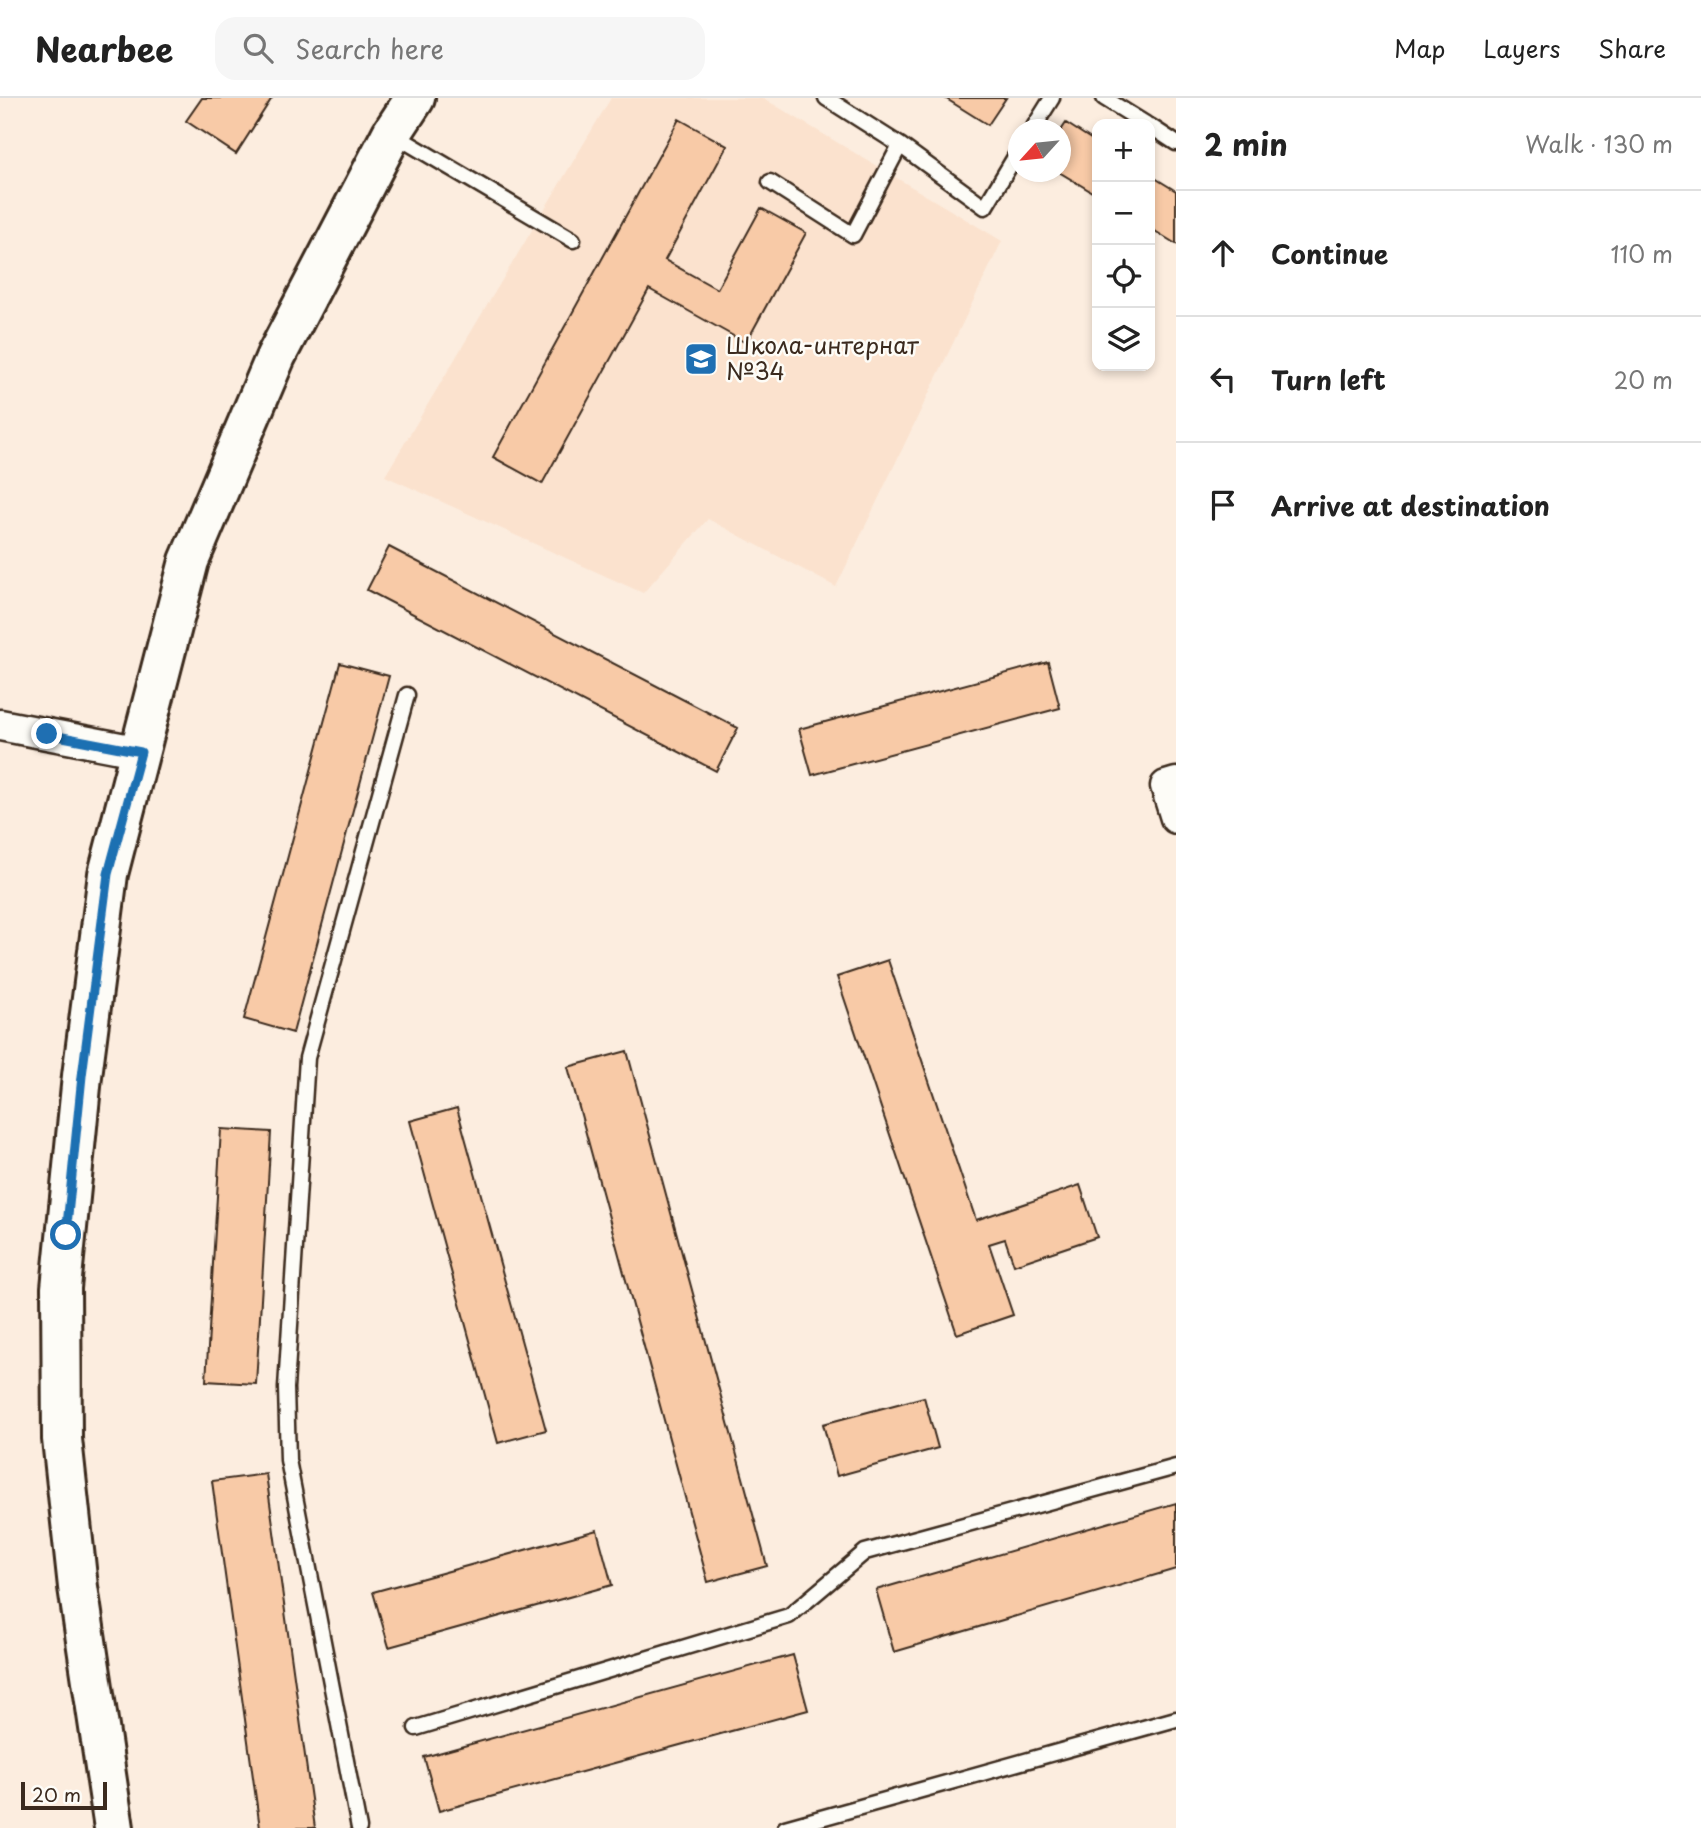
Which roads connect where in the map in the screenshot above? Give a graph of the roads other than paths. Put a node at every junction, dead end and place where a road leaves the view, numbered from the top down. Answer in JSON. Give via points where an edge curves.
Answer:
{"nodes":[{"id":1,"x":415,"y":98,"type":"edge"},
{"id":2,"x":826,"y":98,"type":"edge"},
{"id":3,"x":1052,"y":98,"type":"edge"},
{"id":4,"x":1104,"y":98,"type":"edge"},
{"id":5,"x":1039,"y":119,"type":"edge"},
{"id":6,"x":1138,"y":119,"type":"edge"},
{"id":7,"x":1155,"y":130,"type":"edge"},
{"id":8,"x":392,"y":133,"type":"junction"},
{"id":9,"x":1176,"y":143,"type":"edge"},
{"id":10,"x":900,"y":145,"type":"junction"},
{"id":11,"x":1008,"y":169,"type":"edge"},
{"id":12,"x":770,"y":182,"type":"dead end"},
{"id":13,"x":573,"y":240,"type":"dead end"},
{"id":14,"x":407,"y":695,"type":"dead end"},
{"id":15,"x":0,"y":725,"type":"edge"},
{"id":16,"x":141,"y":752,"type":"junction"},
{"id":17,"x":1176,"y":783,"type":"edge"},
{"id":18,"x":1176,"y":818,"type":"edge"},
{"id":19,"x":1176,"y":1467,"type":"edge"},
{"id":20,"x":1176,"y":1719,"type":"edge"},
{"id":21,"x":416,"y":1728,"type":"dead end"},
{"id":22,"x":114,"y":1828,"type":"edge"},
{"id":23,"x":359,"y":1828,"type":"edge"},
{"id":24,"x":785,"y":1828,"type":"edge"}],
"edges":[{"from":1,"to":8,"type":"main road"},
{"from":2,"to":10,"type":"lane"},
{"from":3,"to":5,"type":"lane"},
{"from":4,"to":6,"type":"lane"},
{"from":7,"to":9,"type":"lane"},
{"from":8,"to":13,"type":"lane"},
{"from":8,"to":16,"type":"main road","via":[[275,356],[189,561]]},
{"from":10,"to":11,"type":"lane","via":[[985,207]]},
{"from":10,"to":12,"type":"lane","via":[[853,235]]},
{"from":14,"to":23,"type":"lane","via":[[307,1058],[286,1388],[288,1460]]},
{"from":15,"to":16,"type":"street"},
{"from":16,"to":22,"type":"main road","via":[[108,874],[61,1288],[62,1439],[78,1587]]},
{"from":17,"to":18,"type":"street","via":[[1166,786]]},
{"from":19,"to":21,"type":"lane","via":[[865,1552],[789,1616]]},
{"from":20,"to":24,"type":"lane"}]}
